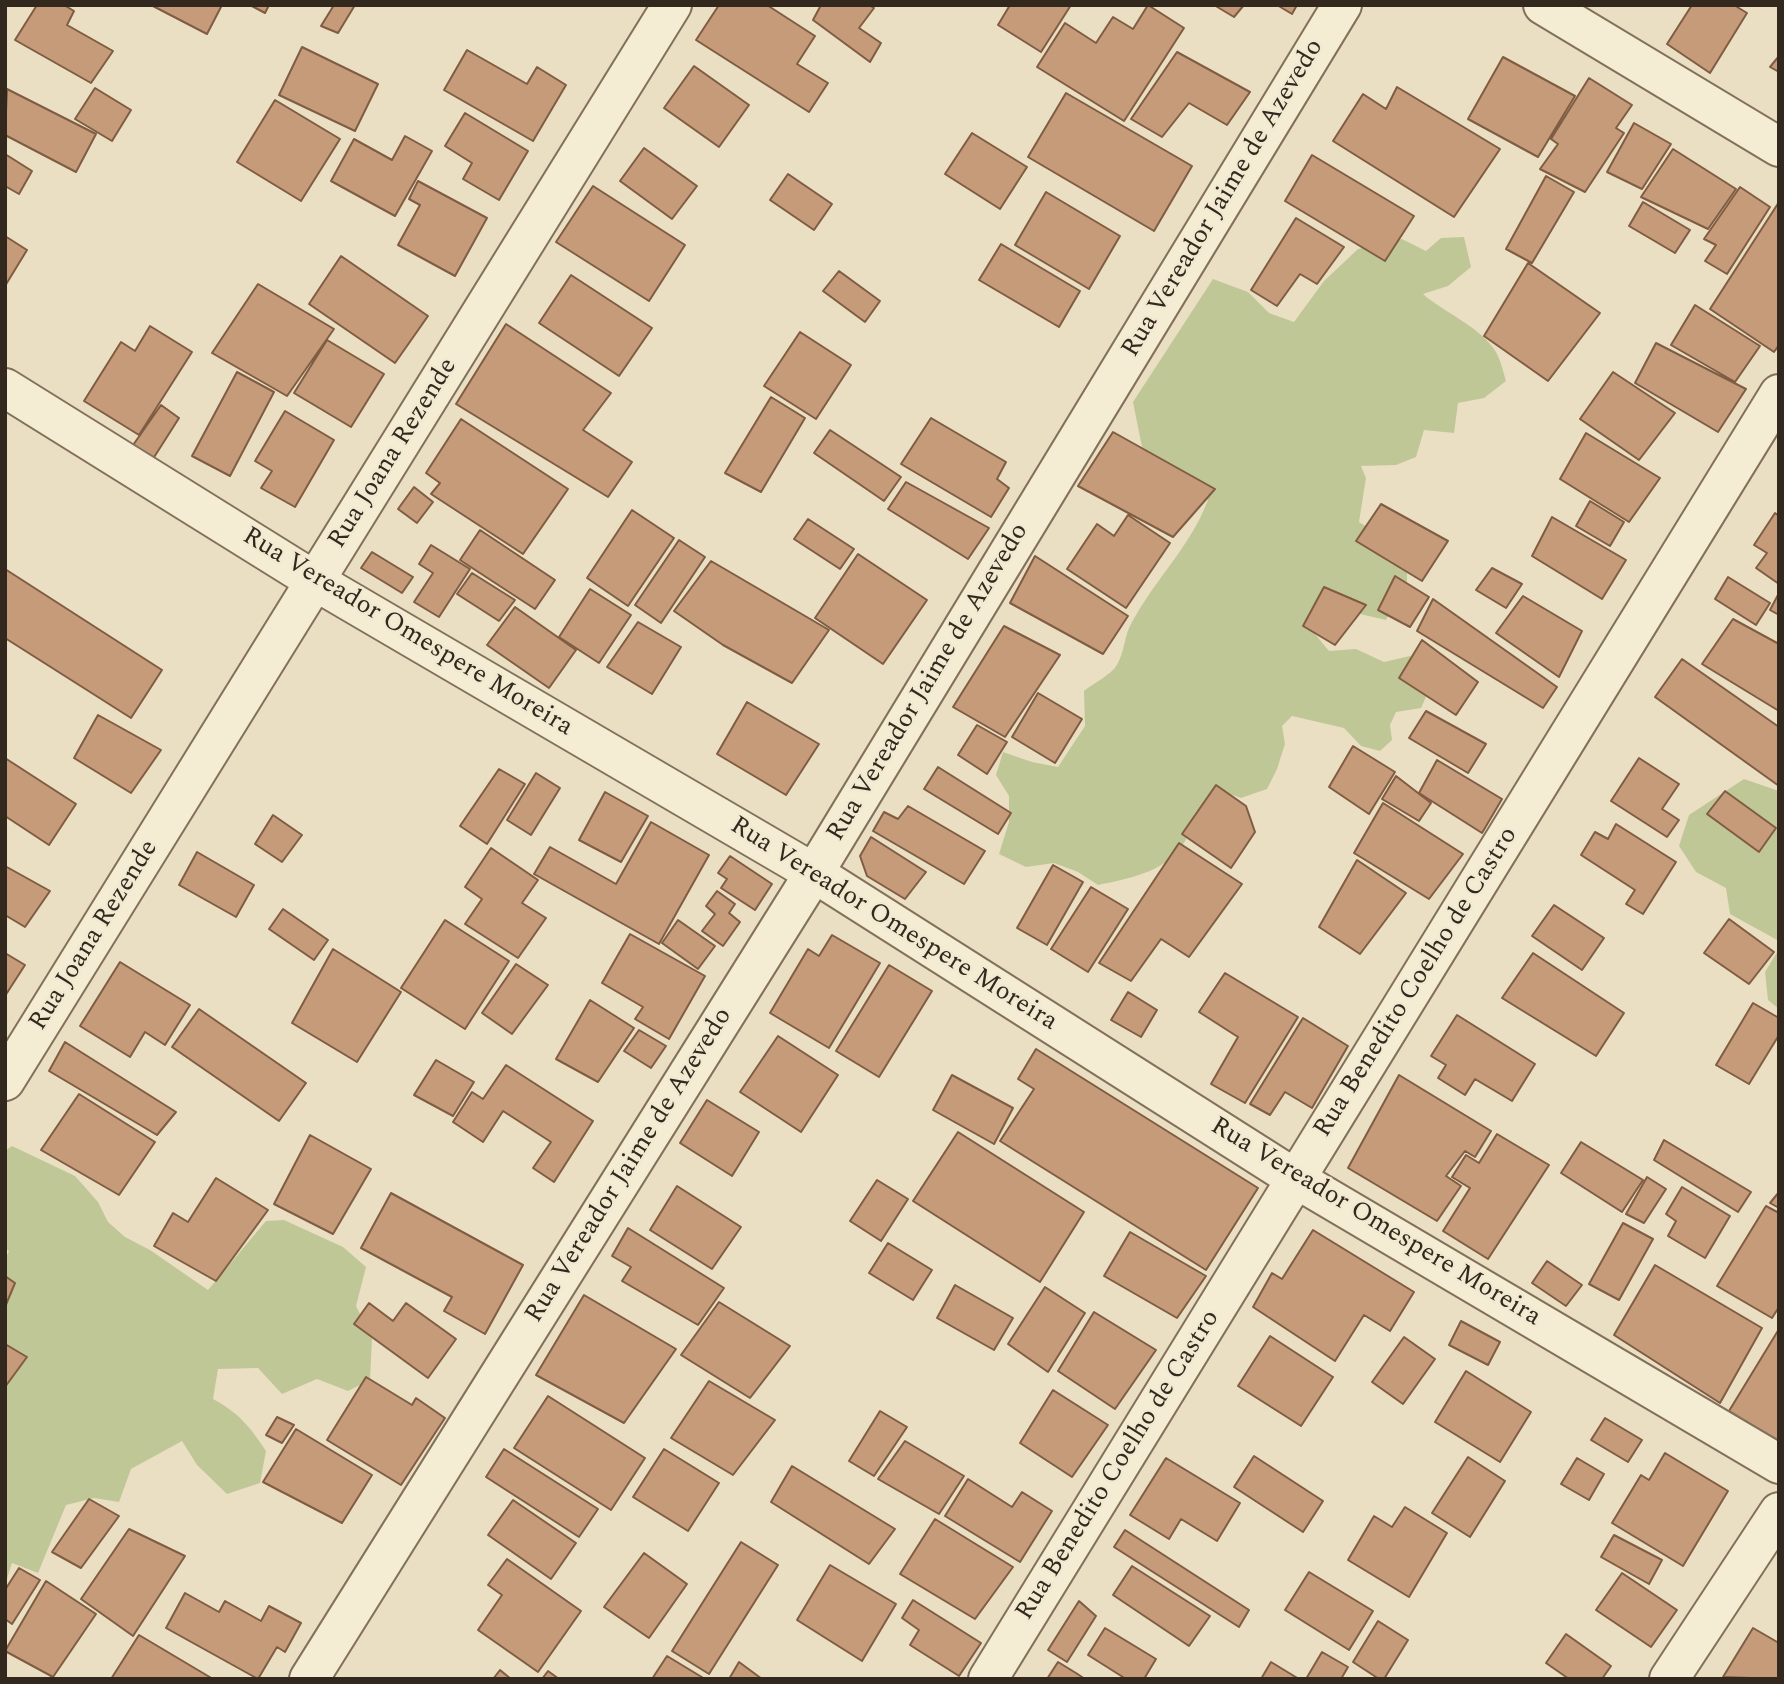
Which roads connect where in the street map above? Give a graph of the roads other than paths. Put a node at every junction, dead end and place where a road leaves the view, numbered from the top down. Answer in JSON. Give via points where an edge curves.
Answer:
{"nodes":[{"id":1,"x":671,"y":5,"type":"edge"},
{"id":2,"x":1342,"y":5,"type":"edge"},
{"id":3,"x":1543,"y":5,"type":"edge"},
{"id":4,"x":1779,"y":147,"type":"edge"},
{"id":5,"x":5,"y":388,"type":"edge"},
{"id":6,"x":1779,"y":394,"type":"edge"},
{"id":7,"x":315,"y":581,"type":"junction"},
{"id":8,"x":814,"y":873,"type":"junction"},
{"id":9,"x":5,"y":1081,"type":"edge"},
{"id":10,"x":1296,"y":1178,"type":"junction"},
{"id":11,"x":1779,"y":1464,"type":"edge"},
{"id":12,"x":1779,"y":1512,"type":"edge"},
{"id":13,"x":309,"y":1679,"type":"edge"},
{"id":14,"x":988,"y":1679,"type":"edge"},
{"id":15,"x":1669,"y":1679,"type":"edge"}],
"edges":[{"from":1,"to":7,"type":"street","name":"Rua Joana Rezende"},
{"from":2,"to":8,"type":"street","name":"Rua Vereador Jaime de Azevedo"},
{"from":3,"to":4,"type":"street"},
{"from":5,"to":7,"type":"street","name":"Rua Vereador Omespere Moreira"},
{"from":6,"to":10,"type":"street","name":"Rua Benedito Coelho de Castro"},
{"from":7,"to":8,"type":"street","name":"Rua Vereador Omespere Moreira"},
{"from":7,"to":9,"type":"street","name":"Rua Joana Rezende"},
{"from":8,"to":10,"type":"street","name":"Rua Vereador Omespere Moreira"},
{"from":8,"to":13,"type":"street","name":"Rua Vereador Jaime de Azevedo"},
{"from":10,"to":11,"type":"street","name":"Rua Vereador Omespere Moreira"},
{"from":10,"to":14,"type":"street","name":"Rua Benedito Coelho de Castro"},
{"from":12,"to":15,"type":"street"}]}
